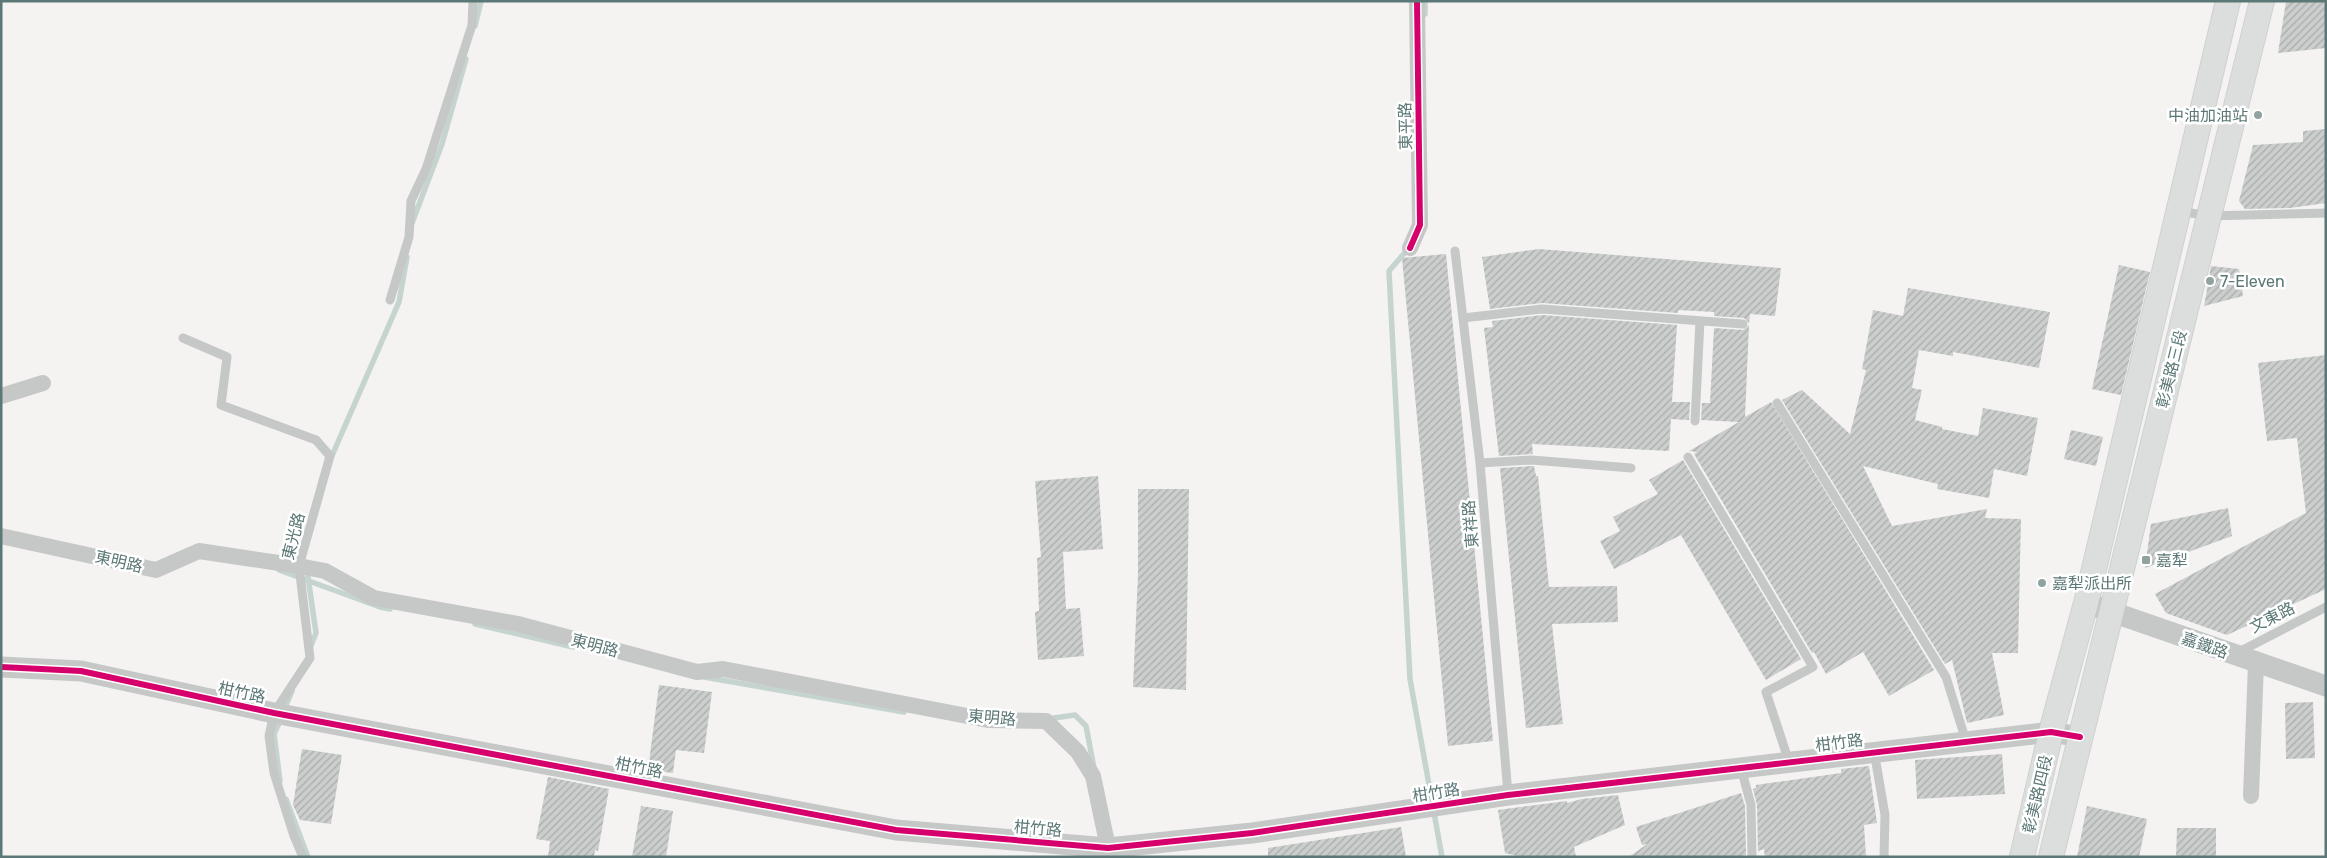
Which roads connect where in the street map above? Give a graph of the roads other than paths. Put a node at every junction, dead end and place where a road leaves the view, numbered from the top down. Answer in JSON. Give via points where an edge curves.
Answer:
{"nodes":[{"id":1,"x":473,"y":1,"type":"edge"},
{"id":2,"x":1417,"y":1,"type":"edge"},
{"id":3,"x":2228,"y":1,"type":"edge"},
{"id":4,"x":2262,"y":1,"type":"edge"},
{"id":5,"x":2178,"y":211,"type":"junction"},
{"id":6,"x":2326,"y":213,"type":"edge"},
{"id":7,"x":2209,"y":216,"type":"junction"},
{"id":8,"x":1410,"y":248,"type":"dead end"},
{"id":9,"x":1456,"y":251,"type":"dead end"},
{"id":10,"x":390,"y":300,"type":"dead end"},
{"id":11,"x":1463,"y":318,"type":"junction"},
{"id":12,"x":1700,"y":321,"type":"junction"},
{"id":13,"x":1743,"y":324,"type":"dead end"},
{"id":14,"x":183,"y":338,"type":"dead end"},
{"id":15,"x":43,"y":383,"type":"dead end"},
{"id":16,"x":1,"y":396,"type":"edge"},
{"id":17,"x":1777,"y":403,"type":"dead end"},
{"id":18,"x":1695,"y":421,"type":"dead end"},
{"id":19,"x":1688,"y":457,"type":"dead end"},
{"id":20,"x":1480,"y":463,"type":"junction"},
{"id":21,"x":1631,"y":468,"type":"dead end"},
{"id":22,"x":1,"y":536,"type":"edge"},
{"id":23,"x":299,"y":566,"type":"junction"},
{"id":24,"x":2086,"y":602,"type":"junction"},
{"id":25,"x":2326,"y":606,"type":"edge"},
{"id":26,"x":2111,"y":612,"type":"junction"},
{"id":27,"x":2232,"y":655,"type":"junction"},
{"id":28,"x":2256,"y":663,"type":"junction"},
{"id":29,"x":1,"y":667,"type":"edge"},
{"id":30,"x":2326,"y":686,"type":"edge"},
{"id":31,"x":274,"y":713,"type":"junction"},
{"id":32,"x":2051,"y":732,"type":"junction"},
{"id":33,"x":2080,"y":737,"type":"junction"},
{"id":34,"x":1966,"y":741,"type":"junction"},
{"id":35,"x":1874,"y":751,"type":"junction"},
{"id":36,"x":1789,"y":762,"type":"junction"},
{"id":37,"x":1741,"y":768,"type":"junction"},
{"id":38,"x":1508,"y":794,"type":"junction"},
{"id":39,"x":2251,"y":796,"type":"dead end"},
{"id":40,"x":1109,"y":852,"type":"edge"},
{"id":41,"x":303,"y":857,"type":"edge"},
{"id":42,"x":1752,"y":857,"type":"edge"},
{"id":43,"x":1884,"y":857,"type":"edge"},
{"id":44,"x":2022,"y":857,"type":"edge"},
{"id":45,"x":2051,"y":857,"type":"edge"}],
"edges":[{"from":1,"to":10,"type":"lane","via":[[472,25],[426,169],[411,200],[410,237]]},
{"from":2,"to":8,"type":"street","name":"東平路","via":[[1420,224]]},
{"from":3,"to":5,"type":"main road","name":"彰美路三段"},
{"from":4,"to":7,"type":"main road","name":"彰美路三段"},
{"from":5,"to":7,"type":"lane"},
{"from":5,"to":24,"type":"main road","name":"彰美路三段"},
{"from":6,"to":7,"type":"lane"},
{"from":7,"to":26,"type":"main road","name":"彰美路三段"},
{"from":9,"to":11,"type":"lane","name":"東祥路"},
{"from":11,"to":12,"type":"lane","via":[[1542,309]]},
{"from":11,"to":20,"type":"lane","name":"東祥路"},
{"from":12,"to":13,"type":"lane"},
{"from":12,"to":18,"type":"lane"},
{"from":14,"to":23,"type":"lane","name":"東光路","via":[[227,357],[221,405],[316,440],[330,456]]},
{"from":15,"to":16,"type":"street"},
{"from":17,"to":34,"type":"lane","via":[[1946,677]]},
{"from":19,"to":36,"type":"lane","via":[[1813,667],[1766,692]]},
{"from":20,"to":21,"type":"lane","via":[[1532,460]]},
{"from":20,"to":38,"type":"lane","name":"東祥路"},
{"from":22,"to":23,"type":"street","name":"東明路","via":[[156,570],[199,551]]},
{"from":23,"to":31,"type":"lane","name":"東光路","via":[[310,658]]},
{"from":23,"to":40,"type":"street","name":"東明路","via":[[325,571],[374,598],[518,624],[697,672],[723,669],[988,720],[1046,721],[1078,752],[1092,776]]},
{"from":24,"to":26,"type":"street","name":"嘉鐵路"},
{"from":24,"to":32,"type":"main road","name":"彰美路三段"},
{"from":25,"to":27,"type":"lane","name":"文東路"},
{"from":26,"to":27,"type":"street","name":"嘉鐵路"},
{"from":26,"to":33,"type":"main road","name":"彰美路三段"},
{"from":27,"to":28,"type":"street","name":"嘉鐵路"},
{"from":28,"to":30,"type":"street","name":"嘉鐵路"},
{"from":28,"to":39,"type":"street"},
{"from":29,"to":31,"type":"street","name":"柑竹路","via":[[81,671]]},
{"from":31,"to":40,"type":"street","name":"柑竹路","via":[[896,830]]},
{"from":31,"to":41,"type":"lane","name":"東光路","via":[[270,736],[274,773]]},
{"from":32,"to":33,"type":"street","name":"柑竹路"},
{"from":32,"to":34,"type":"street","name":"柑竹路"},
{"from":32,"to":44,"type":"main road","name":"彰美路四段"},
{"from":33,"to":45,"type":"main road","name":"彰美路四段"},
{"from":34,"to":35,"type":"street","name":"柑竹路"},
{"from":35,"to":36,"type":"street","name":"柑竹路"},
{"from":35,"to":43,"type":"lane","via":[[1885,815]]},
{"from":36,"to":37,"type":"street","name":"柑竹路"},
{"from":37,"to":38,"type":"street","name":"柑竹路"},
{"from":37,"to":42,"type":"lane","via":[[1751,805]]},
{"from":38,"to":40,"type":"street","name":"柑竹路"}]}
